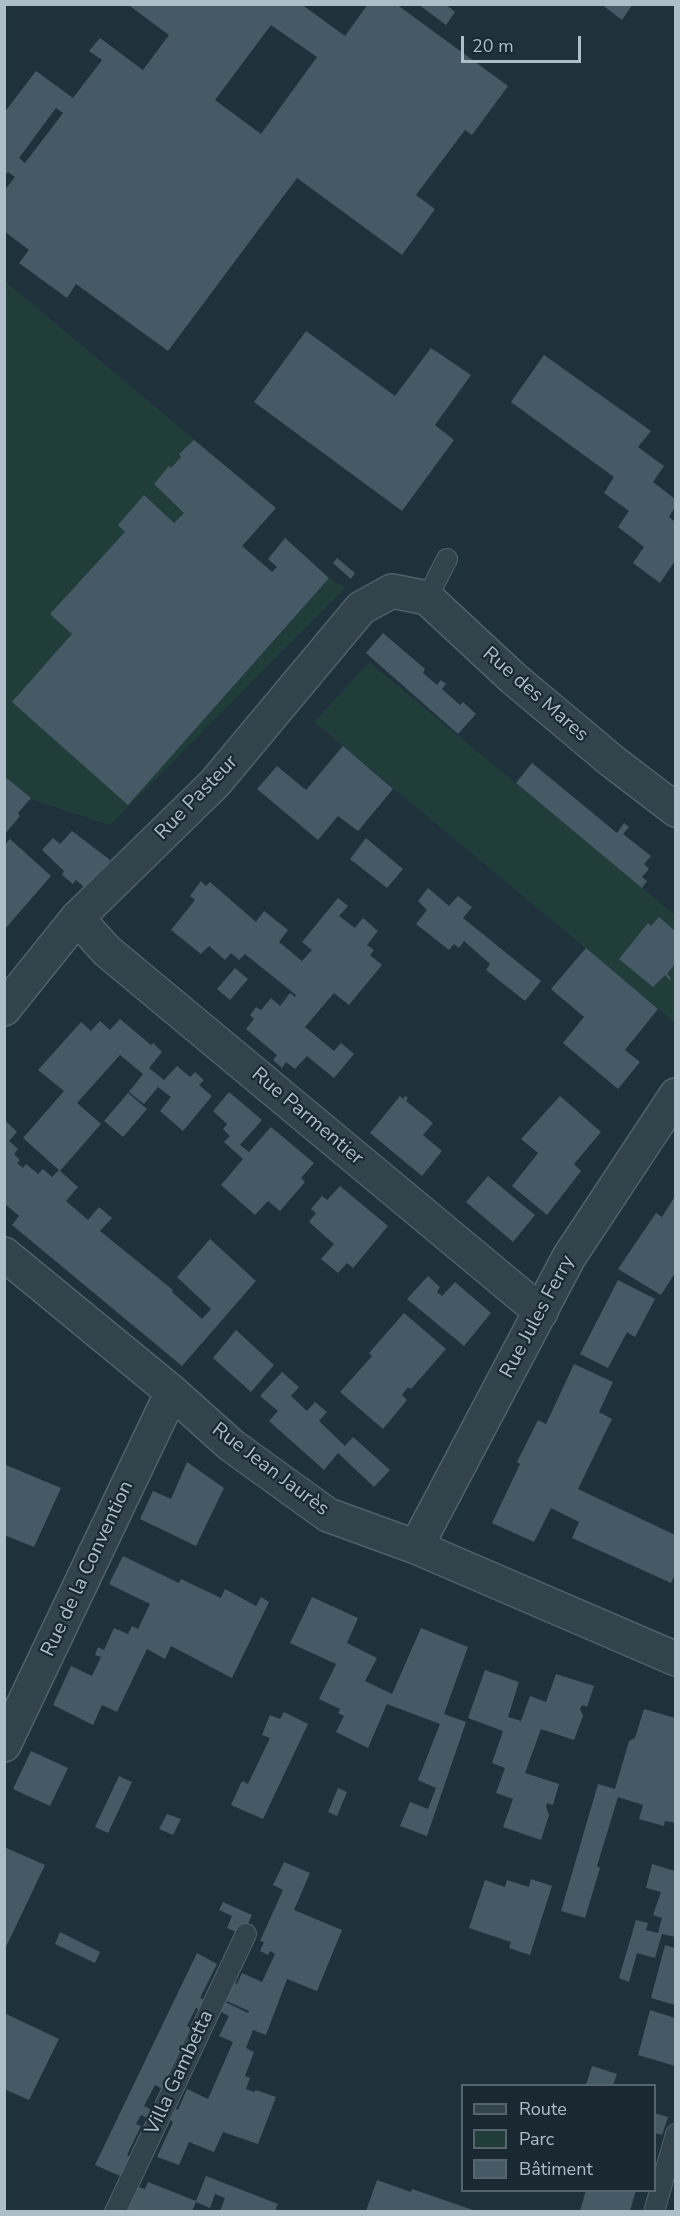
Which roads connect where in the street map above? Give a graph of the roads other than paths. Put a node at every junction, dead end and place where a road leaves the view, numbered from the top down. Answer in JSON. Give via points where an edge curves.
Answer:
{"nodes":[{"id":1,"x":447,"y":560,"type":"dead end"},
{"id":2,"x":427,"y":598,"type":"junction"},
{"id":3,"x":675,"y":810,"type":"edge"},
{"id":4,"x":77,"y":918,"type":"junction"},
{"id":5,"x":4,"y":1009,"type":"edge"},
{"id":6,"x":675,"y":1095,"type":"edge"},
{"id":7,"x":4,"y":1254,"type":"edge"},
{"id":8,"x":541,"y":1312,"type":"junction"},
{"id":9,"x":172,"y":1392,"type":"junction"},
{"id":10,"x":416,"y":1547,"type":"junction"},
{"id":11,"x":675,"y":1659,"type":"edge"},
{"id":12,"x":4,"y":1745,"type":"edge"},
{"id":13,"x":246,"y":1934,"type":"dead end"},
{"id":14,"x":675,"y":2134,"type":"edge"},
{"id":15,"x":115,"y":2211,"type":"edge"},
{"id":16,"x":654,"y":2211,"type":"edge"}],
"edges":[{"from":1,"to":2,"type":"lane"},
{"from":2,"to":3,"type":"street","name":"Rue des Mares","via":[[531,693]]},
{"from":2,"to":4,"type":"street","name":"Rue Pasteur","via":[[392,591],[361,608],[214,783]]},
{"from":4,"to":5,"type":"street","name":"Rue Pasteur"},
{"from":4,"to":8,"type":"street","name":"Rue Parmentier","via":[[107,951]]},
{"from":6,"to":8,"type":"street","name":"Rue Jules Ferry","via":[[569,1257]]},
{"from":7,"to":9,"type":"street","name":"Rue Jean Jaurès"},
{"from":8,"to":10,"type":"street","name":"Rue Jules Ferry"},
{"from":9,"to":10,"type":"street","name":"Rue Jean Jaurès","via":[[231,1445],[328,1515]]},
{"from":9,"to":12,"type":"street","name":"Rue de la Convention"},
{"from":10,"to":11,"type":"street","name":"Rue Jean Jaurès"},
{"from":13,"to":15,"type":"lane","name":"Villa Gambetta"},
{"from":14,"to":16,"type":"lane"}]}
